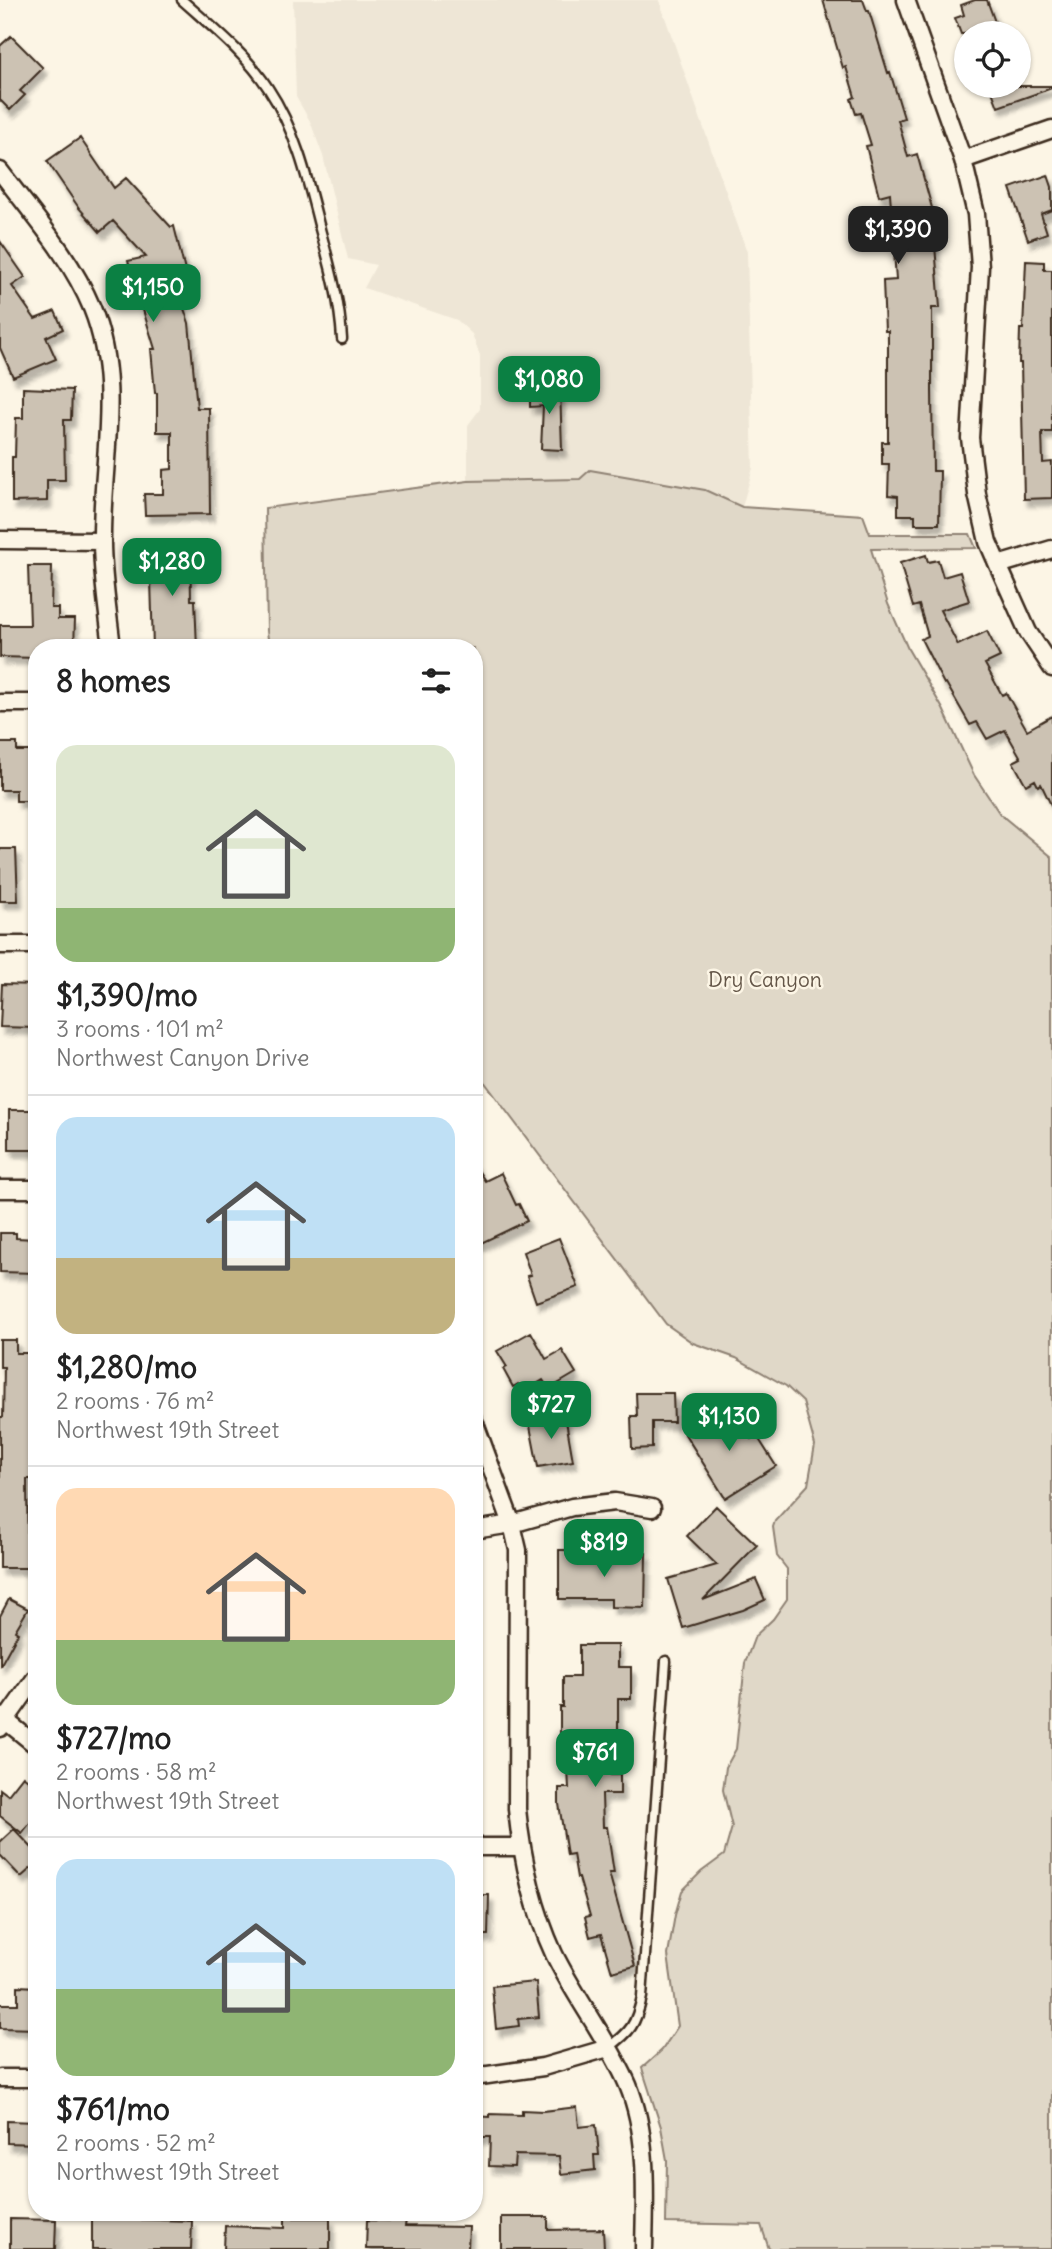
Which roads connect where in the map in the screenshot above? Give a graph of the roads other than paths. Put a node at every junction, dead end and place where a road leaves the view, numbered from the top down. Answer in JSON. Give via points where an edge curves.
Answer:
{"nodes":[{"id":1,"x":182,"y":0,"type":"edge"},
{"id":2,"x":906,"y":0,"type":"edge"},
{"id":3,"x":1052,"y":129,"type":"edge"},
{"id":4,"x":963,"y":160,"type":"junction"},
{"id":5,"x":0,"y":171,"type":"edge"},
{"id":6,"x":342,"y":339,"type":"dead end"},
{"id":7,"x":0,"y":540,"type":"edge"},
{"id":8,"x":102,"y":541,"type":"junction"},
{"id":9,"x":1052,"y":549,"type":"edge"},
{"id":10,"x":998,"y":565,"type":"junction"},
{"id":11,"x":111,"y":639,"type":"edge"},
{"id":12,"x":1052,"y":668,"type":"edge"},
{"id":13,"x":0,"y":703,"type":"edge"},
{"id":14,"x":28,"y":703,"type":"edge"},
{"id":15,"x":0,"y":945,"type":"edge"},
{"id":16,"x":28,"y":946,"type":"edge"},
{"id":17,"x":0,"y":1189,"type":"edge"},
{"id":18,"x":28,"y":1189,"type":"edge"},
{"id":19,"x":483,"y":1445,"type":"edge"},
{"id":20,"x":652,"y":1508,"type":"dead end"},
{"id":21,"x":512,"y":1524,"type":"junction"},
{"id":22,"x":483,"y":1529,"type":"edge"},
{"id":23,"x":666,"y":1661,"type":"dead end"},
{"id":24,"x":28,"y":1688,"type":"edge"},
{"id":25,"x":2,"y":1721,"type":"edge"},
{"id":26,"x":28,"y":1740,"type":"edge"},
{"id":27,"x":483,"y":1847,"type":"edge"},
{"id":28,"x":521,"y":1847,"type":"junction"},
{"id":29,"x":608,"y":2048,"type":"junction"},
{"id":30,"x":483,"y":2076,"type":"edge"},
{"id":31,"x":0,"y":2078,"type":"edge"},
{"id":32,"x":28,"y":2078,"type":"edge"},
{"id":33,"x":643,"y":2249,"type":"edge"}],
"edges":[{"from":1,"to":6,"type":"lane","via":[[230,44],[267,86],[284,114],[307,177],[340,306]]},
{"from":2,"to":4,"type":"street"},
{"from":3,"to":4,"type":"street"},
{"from":4,"to":10,"type":"street","via":[[976,214],[980,267],[970,438],[977,494]]},
{"from":5,"to":8,"type":"street","via":[[68,260],[92,309],[108,362]]},
{"from":7,"to":8,"type":"street"},
{"from":8,"to":11,"type":"street"},
{"from":9,"to":10,"type":"street"},
{"from":10,"to":12,"type":"street","via":[[1028,632]]},
{"from":13,"to":14,"type":"street"},
{"from":15,"to":16,"type":"street"},
{"from":17,"to":18,"type":"street"},
{"from":19,"to":21,"type":"street"},
{"from":20,"to":21,"type":"street","via":[[615,1502],[572,1507]]},
{"from":21,"to":22,"type":"street"},
{"from":21,"to":28,"type":"street","via":[[518,1550],[516,1809]]},
{"from":23,"to":29,"type":"lane","via":[[642,1997],[637,2021]]},
{"from":24,"to":25,"type":"street"},
{"from":25,"to":26,"type":"street"},
{"from":27,"to":28,"type":"street"},
{"from":28,"to":29,"type":"street","via":[[534,1901],[555,1954]]},
{"from":29,"to":30,"type":"street","via":[[542,2067]]},
{"from":29,"to":33,"type":"street","via":[[628,2085],[640,2129],[645,2176]]},
{"from":31,"to":32,"type":"street"}]}
